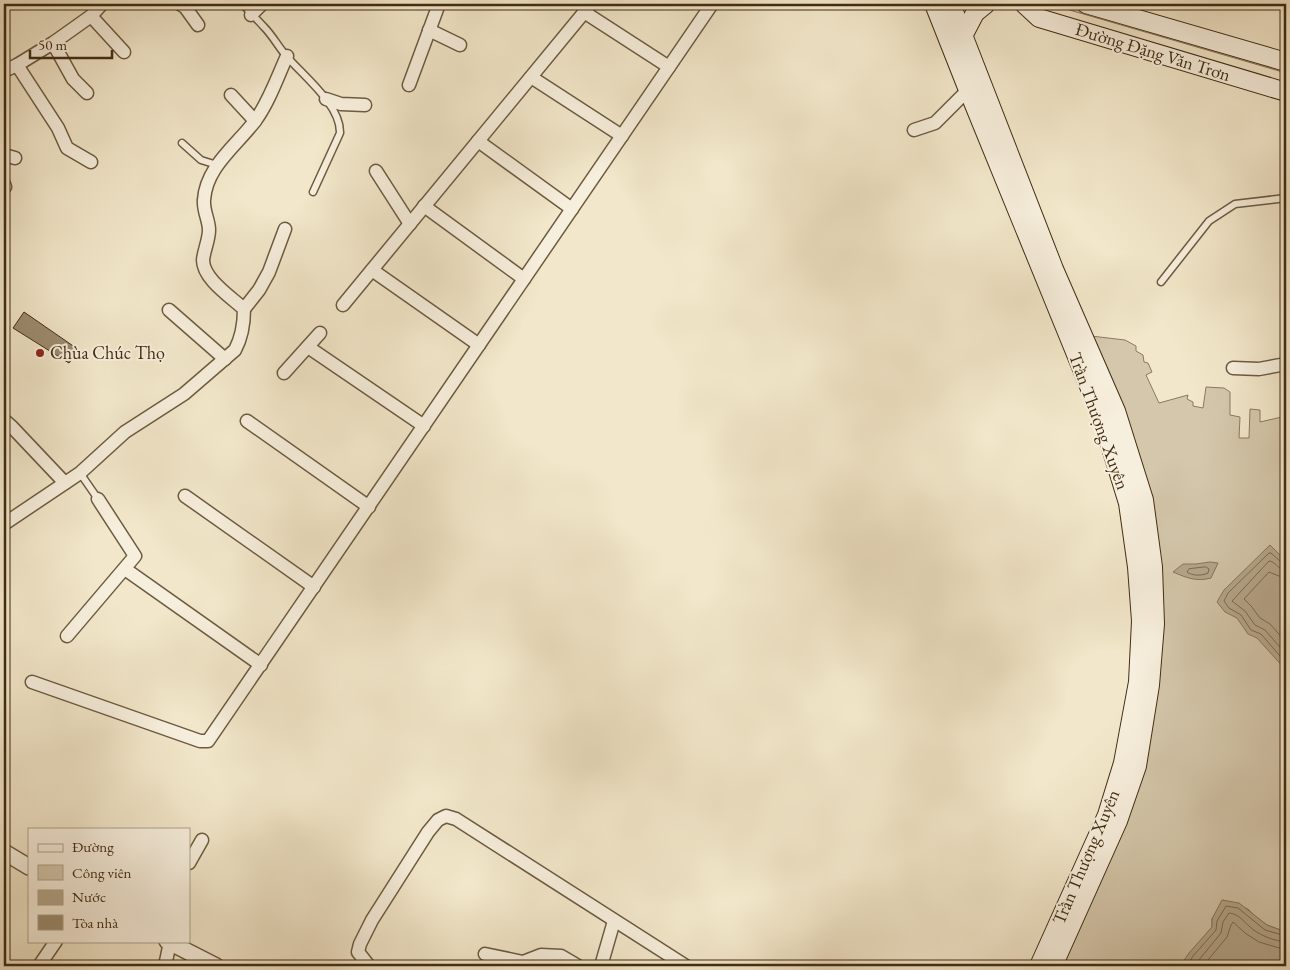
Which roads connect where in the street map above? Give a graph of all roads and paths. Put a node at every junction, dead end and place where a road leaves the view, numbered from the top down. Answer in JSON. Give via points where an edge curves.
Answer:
{"nodes":[{"id":1,"x":180,"y":4,"type":"edge"},
{"id":2,"x":243,"y":4,"type":"edge"},
{"id":3,"x":262,"y":4,"type":"edge"},
{"id":4,"x":439,"y":4,"type":"edge"},
{"id":5,"x":712,"y":4,"type":"edge"},
{"id":6,"x":934,"y":4,"type":"edge"},
{"id":7,"x":951,"y":4,"type":"edge"},
{"id":8,"x":986,"y":4,"type":"edge"},
{"id":9,"x":1025,"y":4,"type":"edge"},
{"id":10,"x":1086,"y":4,"type":"edge"},
{"id":11,"x":1128,"y":4,"type":"edge"},
{"id":12,"x":96,"y":8,"type":"edge"},
{"id":13,"x":587,"y":8,"type":"edge"},
{"id":14,"x":251,"y":14,"type":"junction"},
{"id":15,"x":198,"y":25,"type":"dead end"},
{"id":16,"x":429,"y":30,"type":"junction"},
{"id":17,"x":963,"y":36,"type":"junction"},
{"id":18,"x":53,"y":43,"type":"junction"},
{"id":19,"x":460,"y":45,"type":"dead end"},
{"id":20,"x":1286,"y":50,"type":"edge"},
{"id":21,"x":124,"y":52,"type":"dead end"},
{"id":22,"x":287,"y":56,"type":"junction"},
{"id":23,"x":1286,"y":62,"type":"edge"},
{"id":24,"x":17,"y":65,"type":"junction"},
{"id":25,"x":669,"y":67,"type":"junction"},
{"id":26,"x":4,"y":71,"type":"edge"},
{"id":27,"x":531,"y":77,"type":"junction"},
{"id":28,"x":1286,"y":80,"type":"edge"},
{"id":29,"x":408,"y":85,"type":"dead end"},
{"id":30,"x":968,"y":90,"type":"junction"},
{"id":31,"x":1286,"y":92,"type":"edge"},
{"id":32,"x":87,"y":93,"type":"dead end"},
{"id":33,"x":231,"y":95,"type":"dead end"},
{"id":34,"x":326,"y":99,"type":"junction"},
{"id":35,"x":365,"y":105,"type":"dead end"},
{"id":36,"x":255,"y":121,"type":"junction"},
{"id":37,"x":914,"y":130,"type":"dead end"},
{"id":38,"x":622,"y":136,"type":"junction"},
{"id":39,"x":478,"y":141,"type":"junction"},
{"id":40,"x":182,"y":143,"type":"dead end"},
{"id":41,"x":91,"y":162,"type":"dead end"},
{"id":42,"x":217,"y":165,"type":"junction"},
{"id":43,"x":376,"y":171,"type":"dead end"},
{"id":44,"x":313,"y":192,"type":"dead end"},
{"id":45,"x":1286,"y":198,"type":"edge"},
{"id":46,"x":424,"y":206,"type":"junction"},
{"id":47,"x":572,"y":209,"type":"junction"},
{"id":48,"x":410,"y":224,"type":"junction"},
{"id":49,"x":285,"y":229,"type":"dead end"},
{"id":50,"x":372,"y":270,"type":"junction"},
{"id":51,"x":524,"y":279,"type":"junction"},
{"id":52,"x":1161,"y":282,"type":"dead end"},
{"id":53,"x":342,"y":305,"type":"dead end"},
{"id":54,"x":244,"y":308,"type":"junction"},
{"id":55,"x":169,"y":310,"type":"dead end"},
{"id":56,"x":320,"y":333,"type":"dead end"},
{"id":57,"x":479,"y":345,"type":"junction"},
{"id":58,"x":308,"y":347,"type":"junction"},
{"id":59,"x":225,"y":359,"type":"junction"},
{"id":60,"x":1286,"y":364,"type":"edge"},
{"id":61,"x":1233,"y":368,"type":"dead end"},
{"id":62,"x":284,"y":373,"type":"dead end"},
{"id":63,"x":4,"y":420,"type":"edge"},
{"id":64,"x":247,"y":421,"type":"dead end"},
{"id":65,"x":424,"y":426,"type":"junction"},
{"id":66,"x":80,"y":473,"type":"junction"},
{"id":67,"x":65,"y":483,"type":"junction"},
{"id":68,"x":185,"y":496,"type":"dead end"},
{"id":69,"x":98,"y":499,"type":"joint"},
{"id":70,"x":369,"y":507,"type":"junction"},
{"id":71,"x":4,"y":524,"type":"edge"},
{"id":72,"x":125,"y":569,"type":"junction"},
{"id":73,"x":314,"y":588,"type":"junction"},
{"id":74,"x":67,"y":636,"type":"dead end"},
{"id":75,"x":261,"y":665,"type":"junction"},
{"id":76,"x":32,"y":682,"type":"dead end"},
{"id":77,"x":202,"y":840,"type":"dead end"},
{"id":78,"x":4,"y":852,"type":"edge"},
{"id":79,"x":190,"y":861,"type":"edge"},
{"id":80,"x":28,"y":866,"type":"edge"},
{"id":81,"x":614,"y":921,"type":"junction"},
{"id":82,"x":55,"y":942,"type":"edge"},
{"id":83,"x":169,"y":942,"type":"edge"},
{"id":84,"x":485,"y":954,"type":"dead end"},
{"id":85,"x":600,"y":964,"type":"edge"},
{"id":86,"x":40,"y":966,"type":"edge"},
{"id":87,"x":165,"y":966,"type":"edge"},
{"id":88,"x":216,"y":966,"type":"edge"},
{"id":89,"x":369,"y":966,"type":"edge"},
{"id":90,"x":578,"y":966,"type":"edge"},
{"id":91,"x":686,"y":966,"type":"edge"},
{"id":92,"x":1039,"y":966,"type":"edge"},
{"id":93,"x":1053,"y":966,"type":"edge"}],
"edges":[{"from":1,"to":15,"type":"street"},
{"from":2,"to":14,"type":"lane"},
{"from":3,"to":14,"type":"street"},
{"from":4,"to":16,"type":"street"},
{"from":5,"to":25,"type":"street"},
{"from":6,"to":30,"type":"main road","name":"Trần Thượng Xuyên"},
{"from":7,"to":17,"type":"main road","name":"Trần Thượng Xuyên"},
{"from":8,"to":17,"type":"main road","via":[[975,13]]},
{"from":9,"to":28,"type":"main road","name":"Đường Đặng Văn Trơn"},
{"from":9,"to":31,"type":"main road","name":"Đường Đặng Văn Trơn","via":[[1039,18]]},
{"from":10,"to":23,"type":"main road","name":"Đường Đặng Văn Trơn"},
{"from":11,"to":20,"type":"main road"},
{"from":12,"to":18,"type":"street"},
{"from":12,"to":21,"type":"street"},
{"from":13,"to":25,"type":"street"},
{"from":13,"to":27,"type":"street"},
{"from":14,"to":22,"type":"lane"},
{"from":16,"to":19,"type":"street"},
{"from":16,"to":29,"type":"street"},
{"from":17,"to":93,"type":"main road","name":"Trần Thượng Xuyên","via":[[1054,270],[1116,411],[1144,500],[1153,567],[1155,624],[1150,685],[1137,766],[1118,820]]},
{"from":18,"to":24,"type":"street"},
{"from":18,"to":32,"type":"street","via":[[73,79]]},
{"from":22,"to":34,"type":"lane"},
{"from":22,"to":36,"type":"street"},
{"from":24,"to":26,"type":"street"},
{"from":24,"to":41,"type":"street","via":[[58,128],[67,148]]},
{"from":25,"to":38,"type":"street"},
{"from":27,"to":38,"type":"street"},
{"from":27,"to":39,"type":"street"},
{"from":30,"to":37,"type":"street","via":[[935,123]]},
{"from":30,"to":92,"type":"main road","name":"Trần Thượng Xuyên","via":[[1102,418],[1128,503],[1137,567],[1141,621],[1138,682],[1123,763],[1107,815]]},
{"from":33,"to":36,"type":"street"},
{"from":34,"to":35,"type":"street","via":[[341,104]]},
{"from":34,"to":44,"type":"lane","via":[[337,117],[340,133]]},
{"from":36,"to":42,"type":"street"},
{"from":38,"to":47,"type":"street"},
{"from":39,"to":46,"type":"street"},
{"from":39,"to":47,"type":"street"},
{"from":40,"to":42,"type":"lane","via":[[200,160]]},
{"from":42,"to":54,"type":"street","via":[[204,200],[209,232],[203,261],[210,278]]},
{"from":43,"to":48,"type":"street"},
{"from":45,"to":52,"type":"lane","via":[[1235,204],[1218,214]]},
{"from":46,"to":48,"type":"street"},
{"from":46,"to":51,"type":"street"},
{"from":47,"to":51,"type":"street"},
{"from":48,"to":50,"type":"street"},
{"from":49,"to":54,"type":"street","via":[[269,272]]},
{"from":50,"to":53,"type":"street"},
{"from":50,"to":57,"type":"street"},
{"from":51,"to":57,"type":"street"},
{"from":54,"to":59,"type":"street","via":[[240,342]]},
{"from":55,"to":59,"type":"street"},
{"from":56,"to":58,"type":"street"},
{"from":57,"to":65,"type":"street"},
{"from":58,"to":62,"type":"street"},
{"from":58,"to":65,"type":"street"},
{"from":59,"to":66,"type":"street","via":[[184,394],[125,432]]},
{"from":60,"to":61,"type":"street","via":[[1259,369]]},
{"from":63,"to":67,"type":"street"},
{"from":64,"to":70,"type":"street"},
{"from":65,"to":70,"type":"street"},
{"from":66,"to":67,"type":"street"},
{"from":66,"to":69,"type":"lane"},
{"from":67,"to":71,"type":"street"},
{"from":68,"to":73,"type":"street"},
{"from":69,"to":72,"type":"street","via":[[135,556]]},
{"from":70,"to":73,"type":"street"},
{"from":72,"to":74,"type":"street"},
{"from":72,"to":75,"type":"street"},
{"from":73,"to":75,"type":"street"},
{"from":75,"to":76,"type":"street","via":[[208,741],[200,741]]},
{"from":77,"to":79,"type":"street"},
{"from":78,"to":80,"type":"street"},
{"from":81,"to":85,"type":"street"},
{"from":81,"to":89,"type":"street","via":[[456,819],[446,816],[428,832],[372,920],[358,952]]},
{"from":81,"to":91,"type":"street"},
{"from":82,"to":86,"type":"street"},
{"from":83,"to":87,"type":"street"},
{"from":83,"to":88,"type":"street"},
{"from":84,"to":90,"type":"street","via":[[524,962],[541,955],[561,956]]}]}
